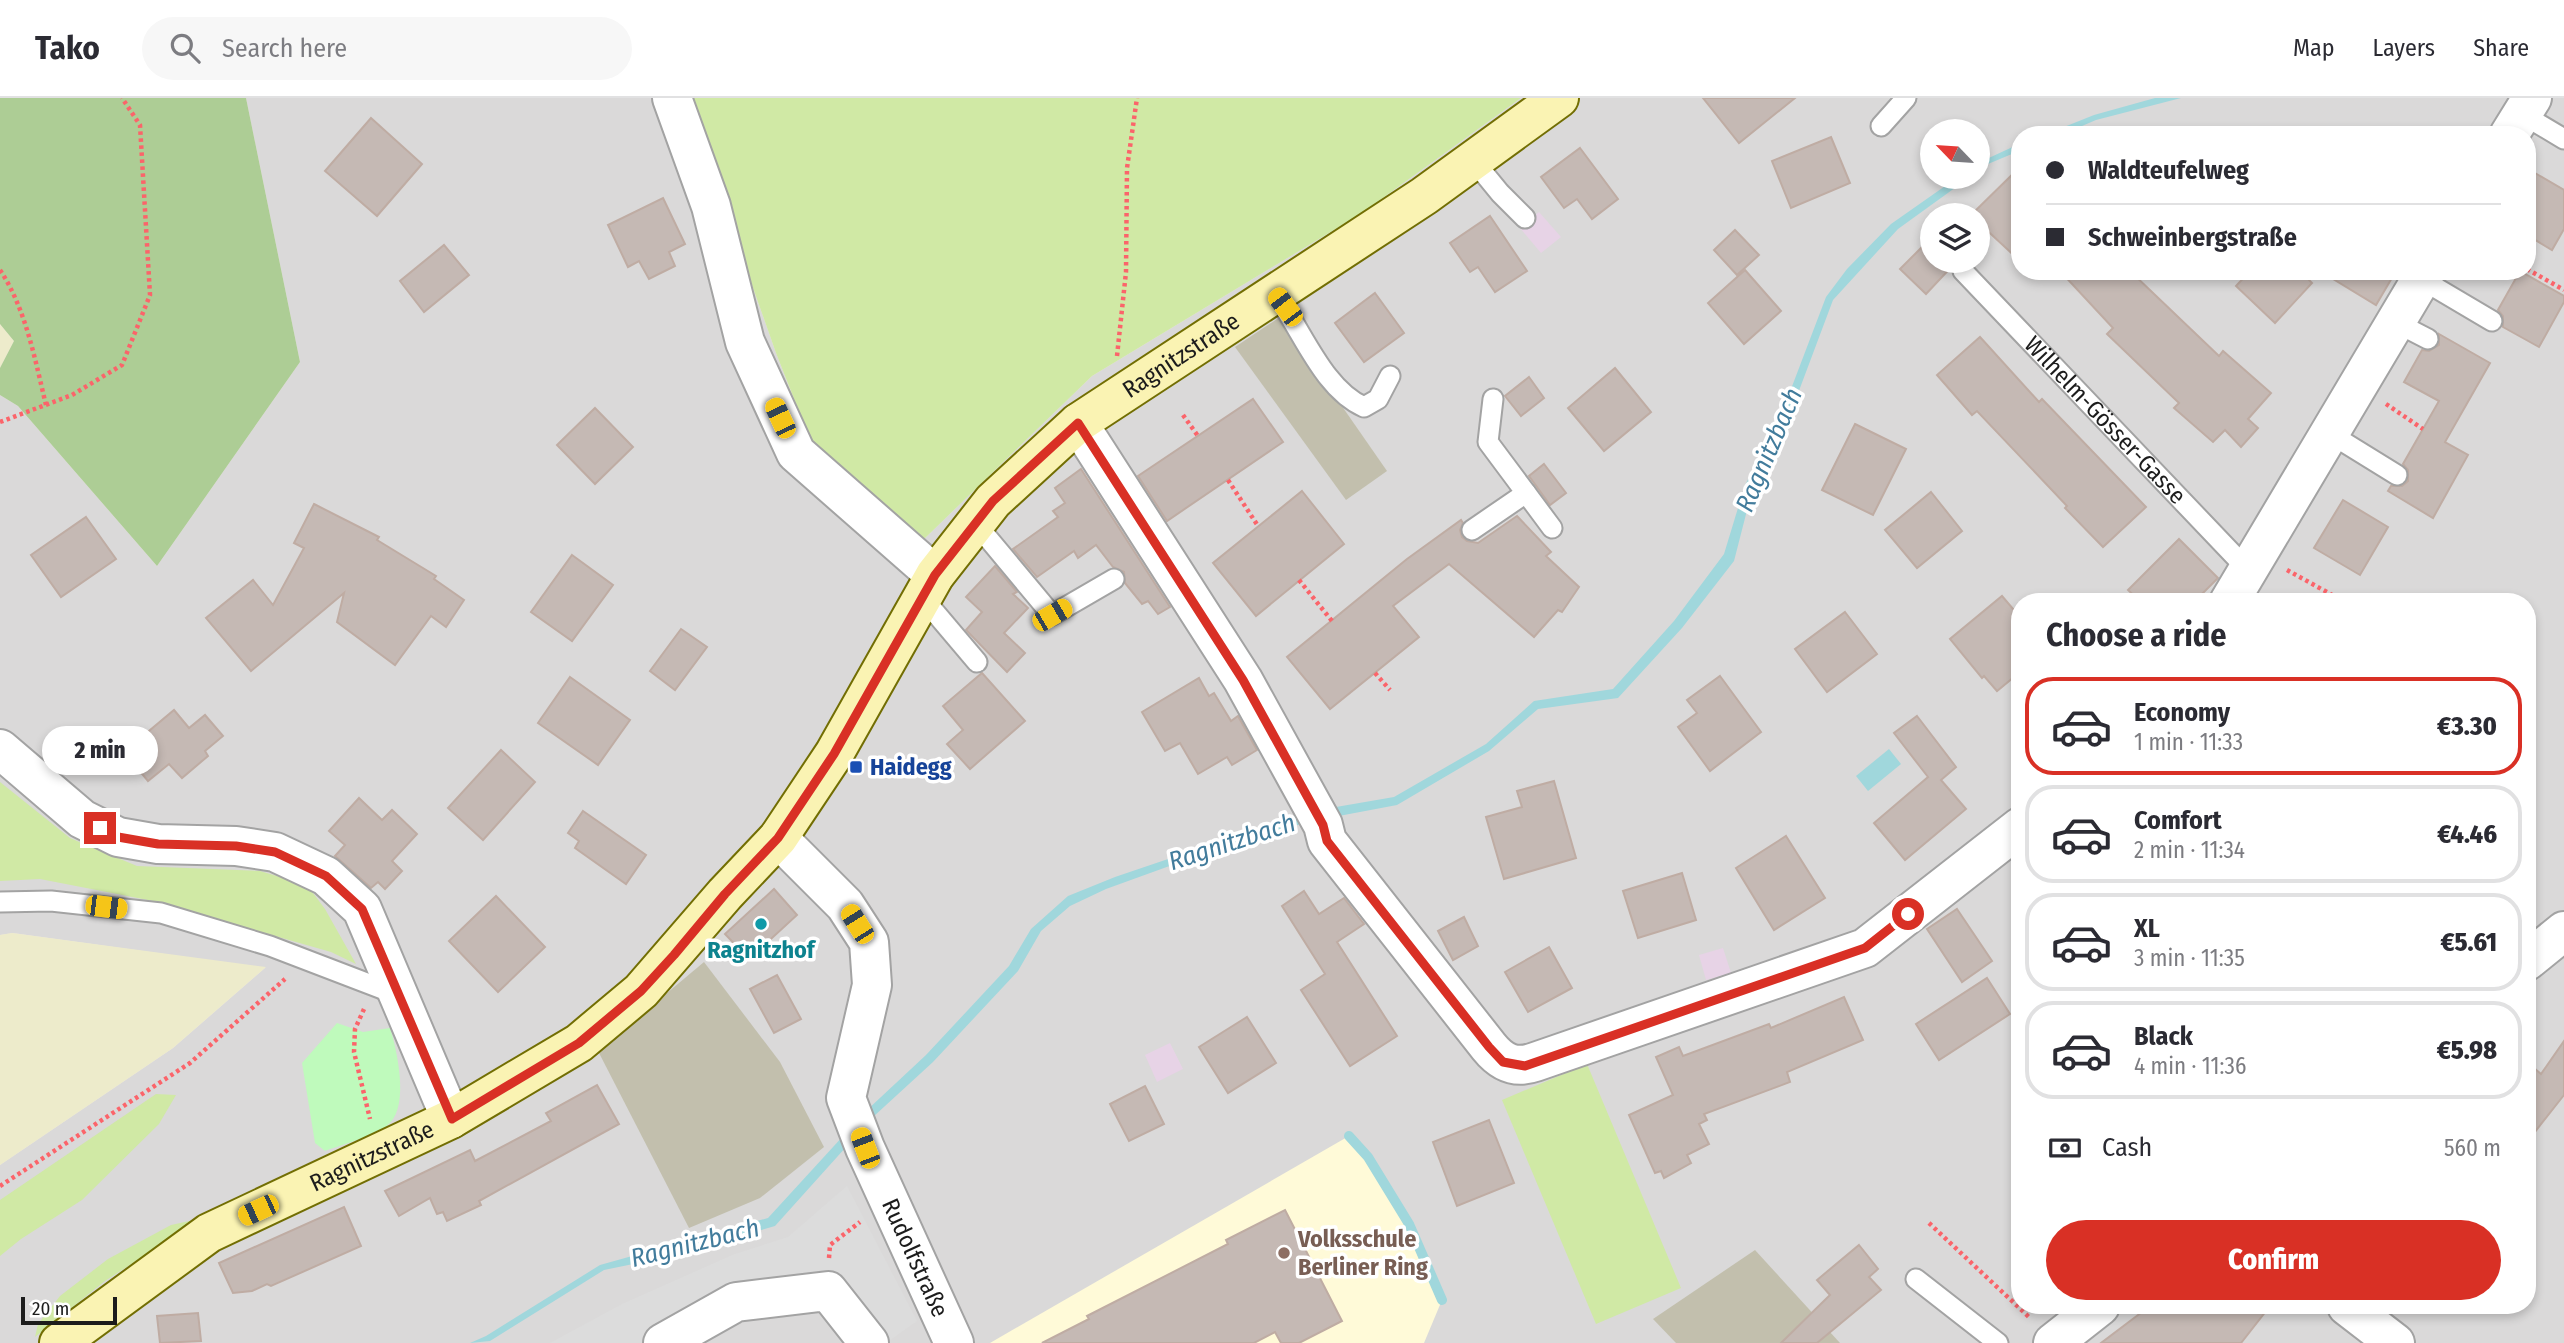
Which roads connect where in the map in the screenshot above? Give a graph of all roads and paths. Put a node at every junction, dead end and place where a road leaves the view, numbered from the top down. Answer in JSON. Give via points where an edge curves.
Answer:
{"nodes":[{"id":1,"x":122,"y":98,"type":"edge"},
{"id":2,"x":672,"y":98,"type":"edge"},
{"id":3,"x":1137,"y":98,"type":"edge"},
{"id":4,"x":1559,"y":98,"type":"edge"},
{"id":5,"x":1906,"y":98,"type":"edge"},
{"id":6,"x":2521,"y":115,"type":"edge"},
{"id":7,"x":1881,"y":126,"type":"dead end"},
{"id":8,"x":2564,"y":139,"type":"edge"},
{"id":9,"x":1474,"y":160,"type":"junction"},
{"id":10,"x":1525,"y":218,"type":"dead end"},
{"id":11,"x":0,"y":270,"type":"edge"},
{"id":12,"x":1965,"y":273,"type":"edge"},
{"id":13,"x":2536,"y":274,"type":"edge"},
{"id":14,"x":2420,"y":280,"type":"edge"},
{"id":15,"x":2430,"y":280,"type":"edge"},
{"id":16,"x":2564,"y":290,"type":"edge"},
{"id":17,"x":1275,"y":294,"type":"junction"},
{"id":18,"x":2492,"y":321,"type":"dead end"},
{"id":19,"x":2395,"y":322,"type":"junction"},
{"id":20,"x":2428,"y":340,"type":"dead end"},
{"id":21,"x":1390,"y":376,"type":"dead end"},
{"id":22,"x":2356,"y":387,"type":"junction"},
{"id":23,"x":1493,"y":399,"type":"dead end"},
{"id":24,"x":1110,"y":402,"type":"junction"},
{"id":25,"x":46,"y":405,"type":"junction"},
{"id":26,"x":1183,"y":415,"type":"dead end"},
{"id":27,"x":0,"y":422,"type":"edge"},
{"id":28,"x":1078,"y":423,"type":"junction"},
{"id":29,"x":2423,"y":429,"type":"dead end"},
{"id":30,"x":2329,"y":433,"type":"junction"},
{"id":31,"x":1198,"y":436,"type":"dead end"},
{"id":32,"x":2397,"y":475,"type":"dead end"},
{"id":33,"x":1227,"y":480,"type":"dead end"},
{"id":34,"x":1526,"y":493,"type":"junction"},
{"id":35,"x":974,"y":525,"type":"junction"},
{"id":36,"x":1258,"y":526,"type":"dead end"},
{"id":37,"x":1552,"y":528,"type":"dead end"},
{"id":38,"x":1472,"y":530,"type":"dead end"},
{"id":39,"x":2252,"y":562,"type":"junction"},
{"id":40,"x":1114,"y":579,"type":"dead end"},
{"id":41,"x":1299,"y":580,"type":"dead end"},
{"id":42,"x":934,"y":592,"type":"junction"},
{"id":43,"x":2234,"y":593,"type":"edge"},
{"id":44,"x":2324,"y":593,"type":"edge"},
{"id":45,"x":1332,"y":621,"type":"dead end"},
{"id":46,"x":977,"y":662,"type":"dead end"},
{"id":47,"x":1375,"y":673,"type":"dead end"},
{"id":48,"x":1390,"y":690,"type":"dead end"},
{"id":49,"x":0,"y":749,"type":"edge"},
{"id":50,"x":2011,"y":834,"type":"edge"},
{"id":51,"x":778,"y":838,"type":"junction"},
{"id":52,"x":0,"y":902,"type":"edge"},
{"id":53,"x":2564,"y":932,"type":"edge"},
{"id":54,"x":2536,"y":954,"type":"edge"},
{"id":55,"x":306,"y":960,"type":"junction"},
{"id":56,"x":386,"y":991,"type":"junction"},
{"id":57,"x":452,"y":1119,"type":"junction"},
{"id":58,"x":371,"y":1125,"type":"dead end"},
{"id":59,"x":0,"y":1186,"type":"edge"},
{"id":60,"x":889,"y":1202,"type":"junction"},
{"id":61,"x":1929,"y":1223,"type":"dead end"},
{"id":62,"x":1916,"y":1279,"type":"dead end"},
{"id":63,"x":828,"y":1291,"type":"junction"},
{"id":64,"x":2011,"y":1301,"type":"edge"},
{"id":65,"x":2025,"y":1314,"type":"edge"},
{"id":66,"x":2090,"y":1314,"type":"edge"},
{"id":67,"x":2357,"y":1314,"type":"edge"},
{"id":68,"x":2054,"y":1342,"type":"edge"},
{"id":69,"x":59,"y":1343,"type":"edge"},
{"id":70,"x":663,"y":1343,"type":"edge"},
{"id":71,"x":869,"y":1343,"type":"edge"},
{"id":72,"x":954,"y":1343,"type":"edge"},
{"id":73,"x":1998,"y":1343,"type":"edge"},
{"id":74,"x":2395,"y":1343,"type":"edge"}],
"edges":[{"from":1,"to":25,"type":"path","via":[[140,125],[150,295],[122,365]]},
{"from":2,"to":42,"type":"street","via":[[711,206],[746,342],[796,453]]},
{"from":3,"to":24,"type":"path","via":[[1127,168],[1126,272]]},
{"from":4,"to":9,"type":"main road","name":"Ragnitzstraße"},
{"from":5,"to":7,"type":"lane"},
{"from":6,"to":8,"type":"lane"},
{"from":9,"to":10,"type":"lane"},
{"from":9,"to":17,"type":"main road","name":"Ragnitzstraße"},
{"from":11,"to":25,"type":"path","via":[[30,338]]},
{"from":12,"to":39,"type":"lane","name":"Wilhelm-Gösser-Gasse"},
{"from":13,"to":16,"type":"path"},
{"from":14,"to":19,"type":"street"},
{"from":15,"to":18,"type":"lane"},
{"from":17,"to":21,"type":"lane","via":[[1329,379],[1350,400],[1364,407],[1378,399]]},
{"from":17,"to":24,"type":"main road","name":"Ragnitzstraße"},
{"from":19,"to":20,"type":"lane"},
{"from":19,"to":22,"type":"street"},
{"from":22,"to":29,"type":"path"},
{"from":22,"to":30,"type":"street"},
{"from":23,"to":34,"type":"lane","via":[[1488,442]]},
{"from":24,"to":28,"type":"main road","name":"Ragnitzstraße"},
{"from":25,"to":27,"type":"path"},
{"from":26,"to":31,"type":"path"},
{"from":28,"to":35,"type":"main road","name":"Ragnitzstraße","via":[[993,501]]},
{"from":28,"to":50,"type":"street","via":[[1243,680],[1318,816],[1327,841],[1503,1062],[1525,1066],[1865,948]]},
{"from":30,"to":32,"type":"lane"},
{"from":30,"to":39,"type":"street"},
{"from":33,"to":36,"type":"path"},
{"from":34,"to":37,"type":"lane"},
{"from":34,"to":38,"type":"lane"},
{"from":35,"to":40,"type":"lane","via":[[1052,615]]},
{"from":35,"to":42,"type":"main road","name":"Ragnitzstraße"},
{"from":39,"to":43,"type":"street"},
{"from":39,"to":44,"type":"path"},
{"from":41,"to":45,"type":"path"},
{"from":42,"to":46,"type":"lane"},
{"from":42,"to":51,"type":"main road","name":"Ragnitzstraße"},
{"from":47,"to":48,"type":"path"},
{"from":49,"to":56,"type":"street","via":[[82,819],[118,837],[275,852],[326,876],[362,909]]},
{"from":51,"to":57,"type":"main road","name":"Ragnitzstraße","via":[[641,991],[579,1043]]},
{"from":51,"to":60,"type":"street","name":"Rudolfstraße","via":[[845,905],[869,943],[872,985],[846,1098]]},
{"from":52,"to":55,"type":"lane","via":[[51,901],[161,913]]},
{"from":53,"to":54,"type":"street"},
{"from":55,"to":56,"type":"lane"},
{"from":55,"to":59,"type":"path","via":[[190,1063]]},
{"from":56,"to":57,"type":"street"},
{"from":56,"to":58,"type":"path","via":[[355,1029],[354,1052]]},
{"from":57,"to":69,"type":"main road","name":"Ragnitzstraße","via":[[209,1233]]},
{"from":60,"to":63,"type":"path","via":[[830,1245]]},
{"from":60,"to":72,"type":"street","name":"Rudolfstraße"},
{"from":61,"to":64,"type":"path"},
{"from":62,"to":73,"type":"lane"},
{"from":63,"to":70,"type":"street","via":[[736,1302]]},
{"from":63,"to":71,"type":"street"},
{"from":65,"to":68,"type":"path"},
{"from":66,"to":68,"type":"street"},
{"from":67,"to":74,"type":"street"}]}
